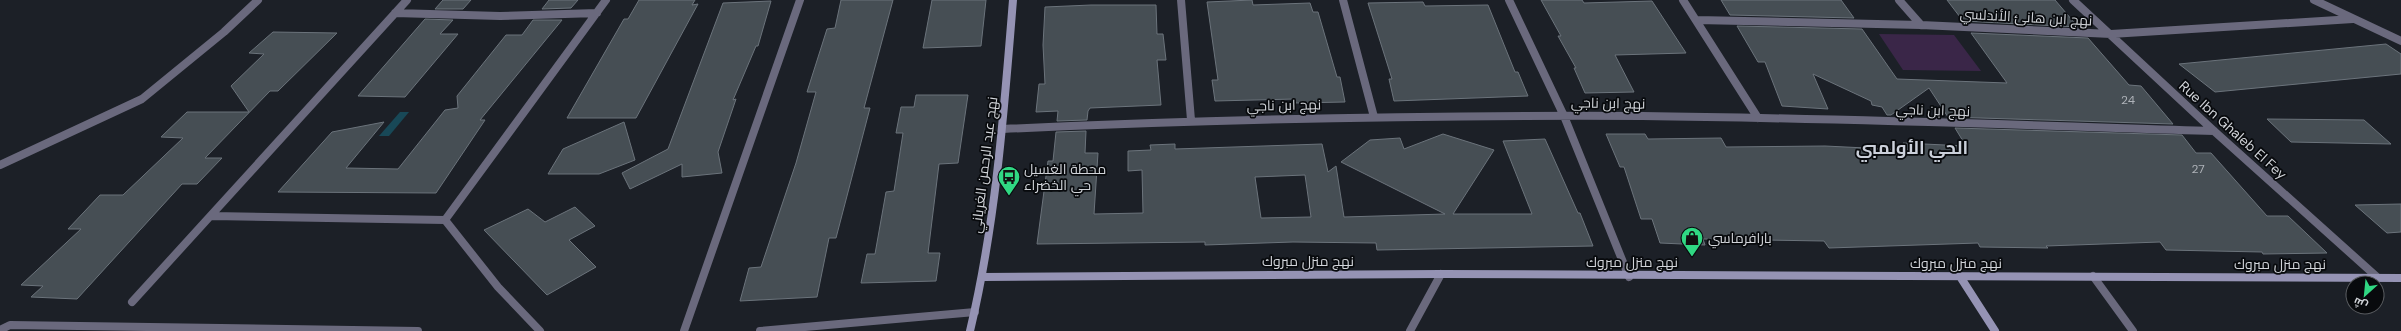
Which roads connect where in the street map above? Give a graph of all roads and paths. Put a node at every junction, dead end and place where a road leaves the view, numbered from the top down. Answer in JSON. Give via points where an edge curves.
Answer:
{"nodes":[{"id":1,"x":258,"y":0,"type":"edge"},
{"id":2,"x":407,"y":0,"type":"edge"},
{"id":3,"x":606,"y":0,"type":"edge"},
{"id":4,"x":800,"y":0,"type":"edge"},
{"id":5,"x":1013,"y":0,"type":"edge"},
{"id":6,"x":1181,"y":0,"type":"edge"},
{"id":7,"x":1343,"y":0,"type":"edge"},
{"id":8,"x":1509,"y":0,"type":"edge"},
{"id":9,"x":1683,"y":0,"type":"edge"},
{"id":10,"x":1899,"y":0,"type":"edge"},
{"id":11,"x":2073,"y":0,"type":"edge"},
{"id":12,"x":2314,"y":0,"type":"edge"},
{"id":13,"x":395,"y":12,"type":"junction"},
{"id":14,"x":597,"y":13,"type":"junction"},
{"id":15,"x":2353,"y":19,"type":"junction"},
{"id":16,"x":1697,"y":20,"type":"junction"},
{"id":17,"x":1920,"y":25,"type":"junction"},
{"id":18,"x":2111,"y":34,"type":"junction"},
{"id":19,"x":2401,"y":41,"type":"edge"},
{"id":20,"x":1564,"y":116,"type":"junction"},
{"id":21,"x":1374,"y":117,"type":"junction"},
{"id":22,"x":1758,"y":118,"type":"junction"},
{"id":23,"x":1191,"y":120,"type":"junction"},
{"id":24,"x":1003,"y":129,"type":"junction"},
{"id":25,"x":2214,"y":131,"type":"junction"},
{"id":26,"x":0,"y":165,"type":"edge"},
{"id":27,"x":212,"y":216,"type":"junction"},
{"id":28,"x":445,"y":220,"type":"junction"},
{"id":29,"x":1441,"y":274,"type":"junction"},
{"id":30,"x":2375,"y":275,"type":"edge"},
{"id":31,"x":2093,"y":276,"type":"junction"},
{"id":32,"x":983,"y":277,"type":"junction"},
{"id":33,"x":1630,"y":277,"type":"junction"},
{"id":34,"x":2345,"y":277,"type":"edge"},
{"id":35,"x":2385,"y":277,"type":"edge"},
{"id":36,"x":1960,"y":278,"type":"junction"},
{"id":37,"x":2401,"y":278,"type":"edge"},
{"id":38,"x":132,"y":302,"type":"dead end"},
{"id":39,"x":975,"y":312,"type":"junction"},
{"id":40,"x":0,"y":330,"type":"edge"},
{"id":41,"x":418,"y":331,"type":"edge"},
{"id":42,"x":540,"y":331,"type":"edge"},
{"id":43,"x":684,"y":331,"type":"edge"},
{"id":44,"x":760,"y":331,"type":"edge"},
{"id":45,"x":970,"y":331,"type":"edge"},
{"id":46,"x":1410,"y":331,"type":"edge"},
{"id":47,"x":1995,"y":331,"type":"edge"},
{"id":48,"x":2132,"y":331,"type":"edge"}],
"edges":[{"from":1,"to":26,"type":"street","via":[[224,32],[142,99]]},
{"from":2,"to":13,"type":"street"},
{"from":3,"to":14,"type":"street"},
{"from":4,"to":43,"type":"street"},
{"from":5,"to":24,"type":"street","name":"نهج عبد الرحمن الغرياني"},
{"from":6,"to":23,"type":"street"},
{"from":7,"to":21,"type":"street"},
{"from":8,"to":20,"type":"street"},
{"from":9,"to":16,"type":"street"},
{"from":10,"to":17,"type":"street"},
{"from":11,"to":18,"type":"street","name":"Rue Ibn Ghaleb El Fey"},
{"from":12,"to":15,"type":"street"},
{"from":13,"to":14,"type":"street","via":[[500,16]]},
{"from":13,"to":27,"type":"street"},
{"from":14,"to":28,"type":"street"},
{"from":15,"to":18,"type":"street","name":"نهج ابن هانئ الأندلسي"},
{"from":15,"to":19,"type":"street"},
{"from":16,"to":17,"type":"street","name":"نهج ابن هانئ الأندلسي"},
{"from":16,"to":22,"type":"street"},
{"from":17,"to":18,"type":"street","name":"نهج ابن هانئ الأندلسي"},
{"from":18,"to":25,"type":"street","name":"Rue Ibn Ghaleb El Fey"},
{"from":20,"to":21,"type":"street","name":"نهج ابن ناجي"},
{"from":20,"to":22,"type":"street","name":"نهج ابن ناجي"},
{"from":20,"to":33,"type":"street"},
{"from":21,"to":23,"type":"street","name":"نهج ابن ناجي"},
{"from":22,"to":25,"type":"street","name":"نهج ابن ناجي"},
{"from":23,"to":24,"type":"street","name":"نهج ابن ناجي"},
{"from":24,"to":32,"type":"street","name":"نهج عبد الرحمن الغرياني"},
{"from":25,"to":30,"type":"street","name":"Rue Ibn Ghaleb El Fey"},
{"from":27,"to":28,"type":"street"},
{"from":27,"to":38,"type":"street"},
{"from":28,"to":42,"type":"street","via":[[498,287]]},
{"from":29,"to":32,"type":"street","name":"نهج منزل مبروك"},
{"from":29,"to":33,"type":"street","name":"نهج منزل مبروك"},
{"from":29,"to":46,"type":"street"},
{"from":31,"to":34,"type":"street","name":"نهج منزل مبروك"},
{"from":31,"to":36,"type":"street","name":"نهج منزل مبروك"},
{"from":31,"to":48,"type":"street"},
{"from":32,"to":39,"type":"street","name":"نهج عبد الرحمن الغرياني"},
{"from":33,"to":36,"type":"street","name":"نهج منزل مبروك"},
{"from":35,"to":37,"type":"street","name":"نهج منزل مبروك"},
{"from":36,"to":47,"type":"street"},
{"from":39,"to":44,"type":"street"},
{"from":39,"to":45,"type":"street","name":"نهج عبد الرحمن الغرياني"},
{"from":40,"to":41,"type":"street","via":[[10,325]]}]}
